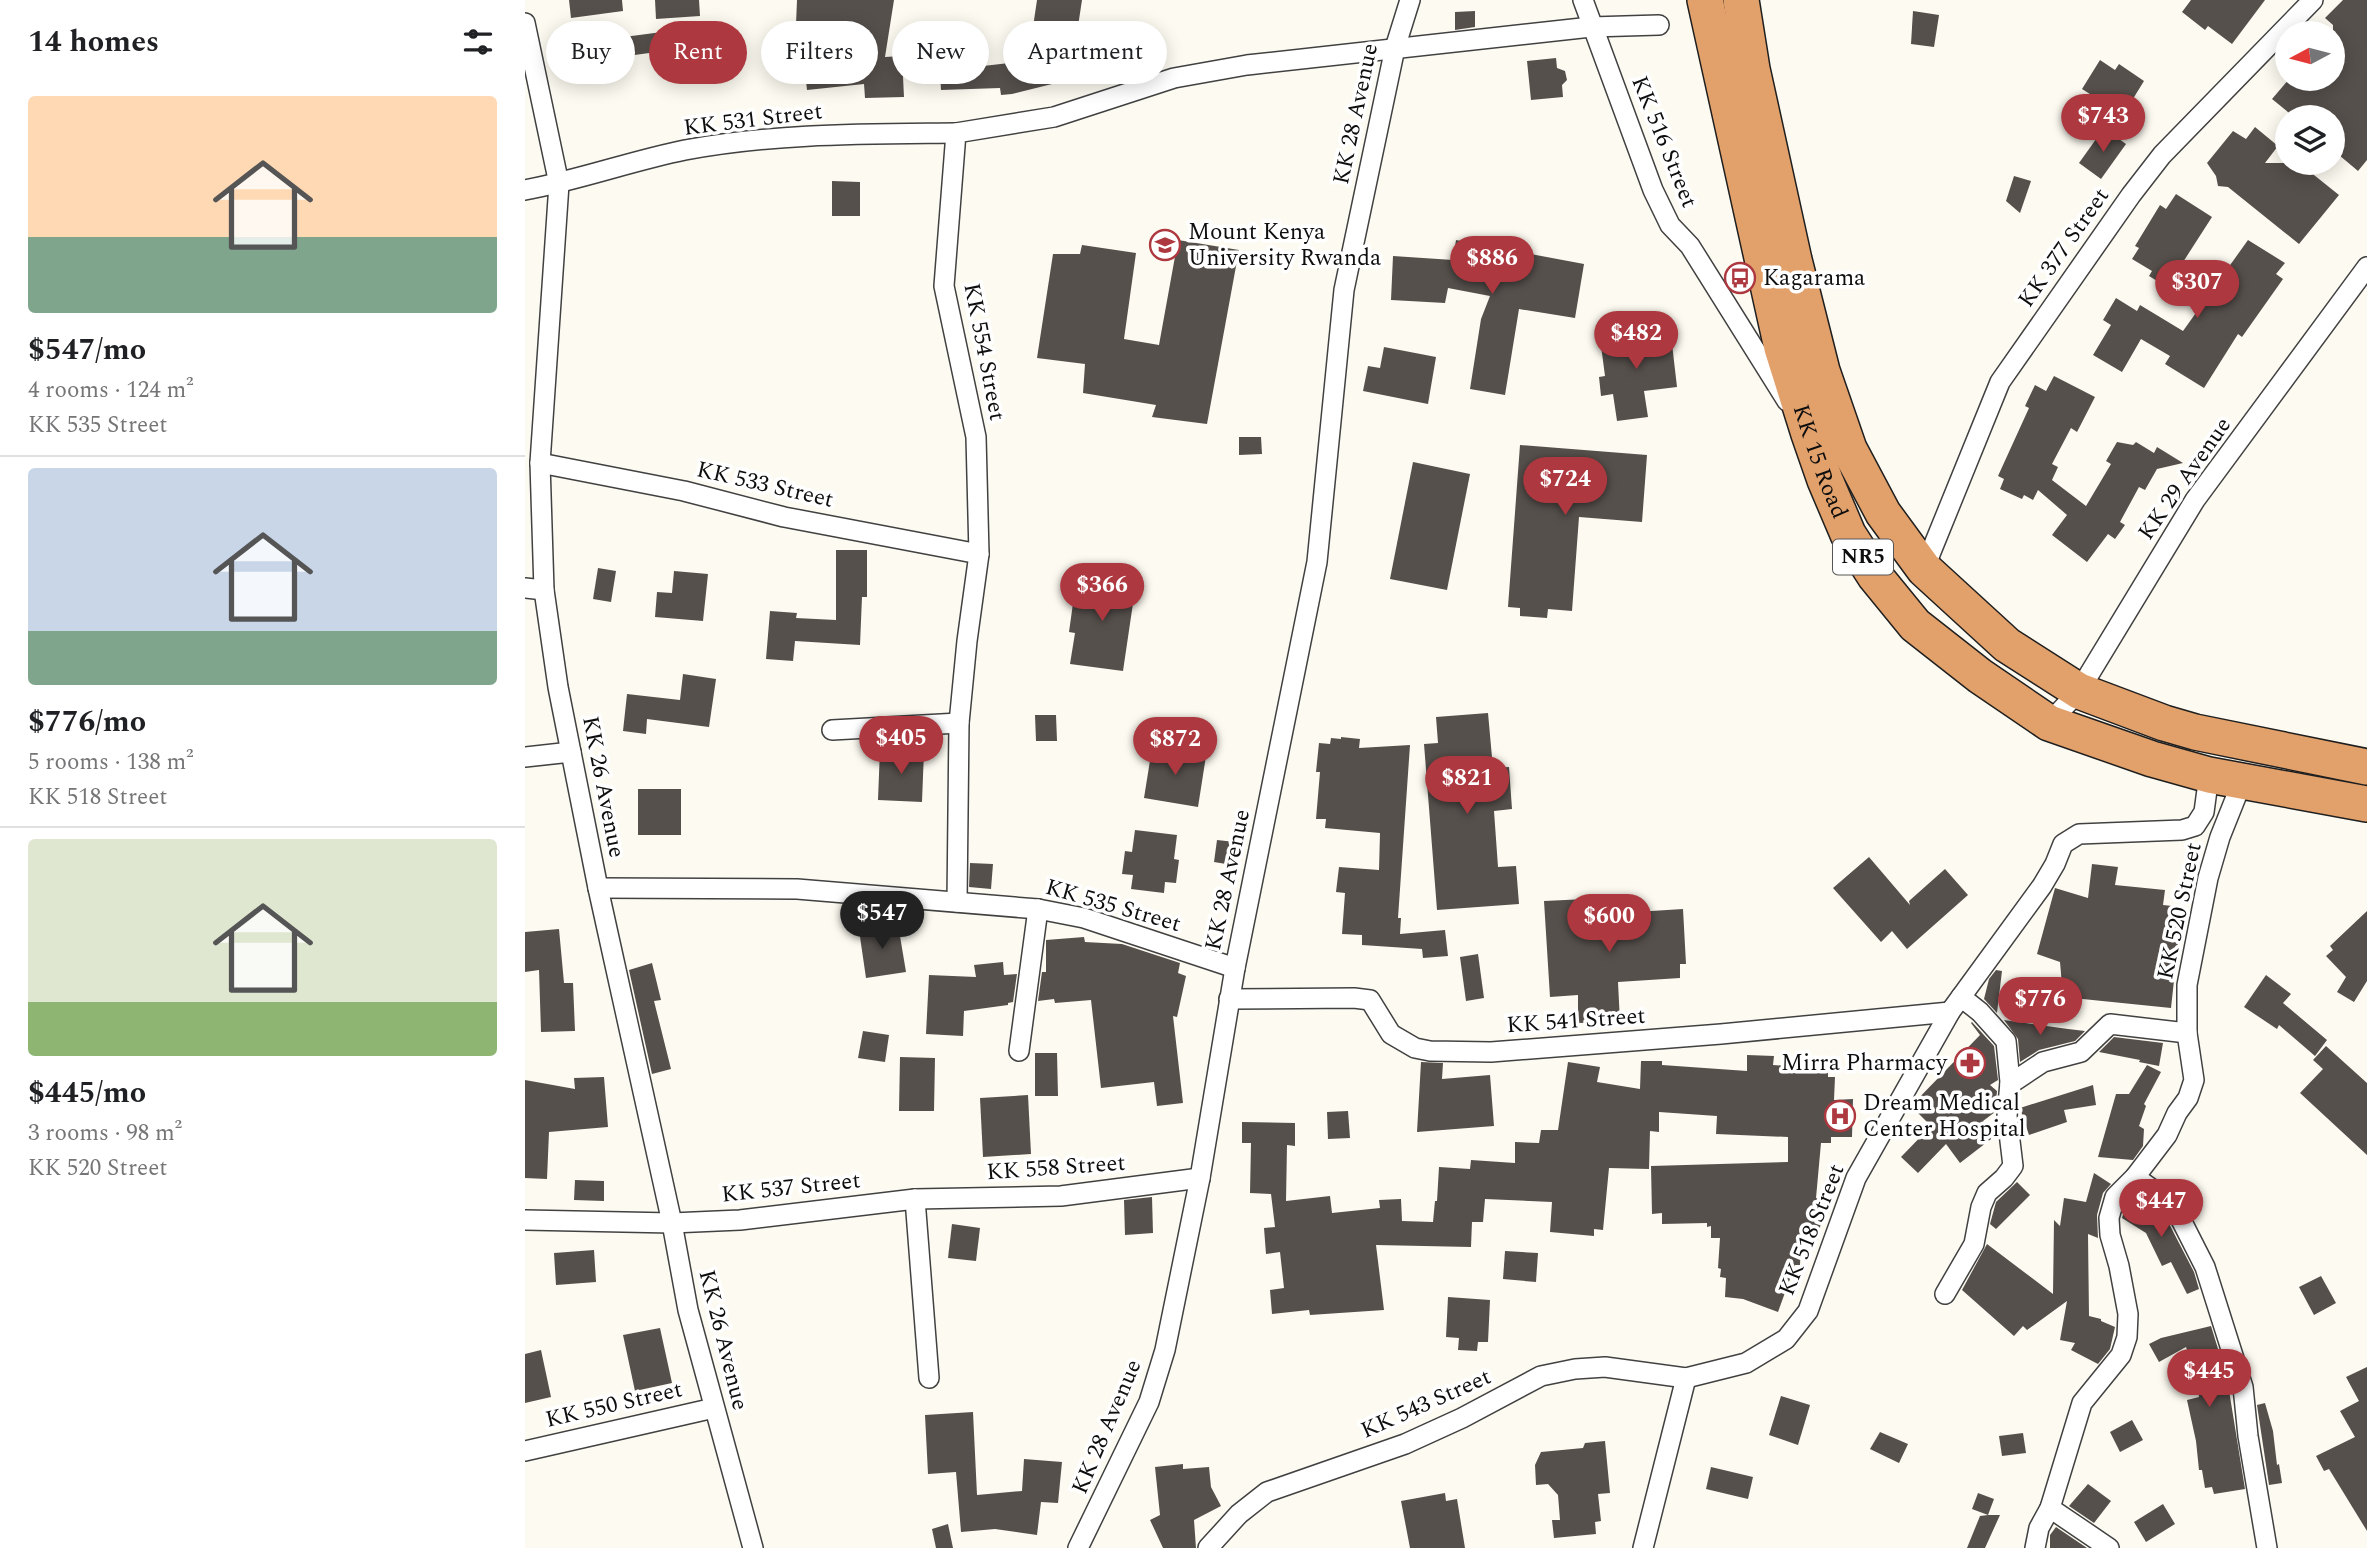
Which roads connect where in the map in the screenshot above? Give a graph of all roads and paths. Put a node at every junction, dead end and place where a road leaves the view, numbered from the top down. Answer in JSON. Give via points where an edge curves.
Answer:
{"nodes":[{"id":1,"x":1410,"y":0,"type":"edge"},
{"id":2,"x":1583,"y":0,"type":"edge"},
{"id":3,"x":1705,"y":0,"type":"edge"},
{"id":4,"x":1741,"y":0,"type":"edge"},
{"id":5,"x":2313,"y":0,"type":"edge"},
{"id":6,"x":525,"y":23,"type":"edge"},
{"id":7,"x":1659,"y":25,"type":"dead end"},
{"id":8,"x":1591,"y":27,"type":"junction"},
{"id":9,"x":1395,"y":48,"type":"junction"},
{"id":10,"x":956,"y":133,"type":"junction"},
{"id":11,"x":559,"y":184,"type":"junction"},
{"id":12,"x":525,"y":190,"type":"edge"},
{"id":13,"x":2367,"y":267,"type":"edge"},
{"id":14,"x":1809,"y":435,"type":"junction"},
{"id":15,"x":540,"y":463,"type":"junction"},
{"id":16,"x":979,"y":554,"type":"junction"},
{"id":17,"x":1924,"y":569,"type":"junction"},
{"id":18,"x":534,"y":589,"type":"edge"},
{"id":19,"x":2079,"y":691,"type":"junction"},
{"id":20,"x":959,"y":723,"type":"junction"},
{"id":21,"x":2049,"y":723,"type":"junction"},
{"id":22,"x":832,"y":730,"type":"dead end"},
{"id":23,"x":571,"y":752,"type":"junction"},
{"id":24,"x":525,"y":757,"type":"edge"},
{"id":25,"x":2367,"y":767,"type":"edge"},
{"id":26,"x":2226,"y":778,"type":"junction"},
{"id":27,"x":2367,"y":804,"type":"edge"},
{"id":28,"x":598,"y":888,"type":"junction"},
{"id":29,"x":957,"y":902,"type":"junction"},
{"id":30,"x":1038,"y":909,"type":"junction"},
{"id":31,"x":1235,"y":968,"type":"junction"},
{"id":32,"x":1229,"y":999,"type":"junction"},
{"id":33,"x":1955,"y":1004,"type":"junction"},
{"id":34,"x":2187,"y":1033,"type":"junction"},
{"id":35,"x":1019,"y":1051,"type":"dead end"},
{"id":36,"x":2010,"y":1084,"type":"junction"},
{"id":37,"x":2135,"y":1177,"type":"junction"},
{"id":38,"x":1200,"y":1178,"type":"junction"},
{"id":39,"x":915,"y":1199,"type":"junction"},
{"id":40,"x":525,"y":1220,"type":"edge"},
{"id":41,"x":672,"y":1223,"type":"junction"},
{"id":42,"x":1945,"y":1294,"type":"dead end"},
{"id":43,"x":929,"y":1378,"type":"dead end"},
{"id":44,"x":1686,"y":1378,"type":"junction"},
{"id":45,"x":714,"y":1408,"type":"junction"},
{"id":46,"x":525,"y":1451,"type":"edge"},
{"id":47,"x":2050,"y":1508,"type":"junction"},
{"id":48,"x":753,"y":1548,"type":"edge"},
{"id":49,"x":1077,"y":1548,"type":"edge"},
{"id":50,"x":1208,"y":1548,"type":"edge"},
{"id":51,"x":1643,"y":1548,"type":"edge"},
{"id":52,"x":2035,"y":1548,"type":"edge"},
{"id":53,"x":2109,"y":1548,"type":"edge"},
{"id":54,"x":2267,"y":1548,"type":"edge"}],
"edges":[{"from":1,"to":9,"type":"street","name":"KK 28 Avenue"},
{"from":2,"to":8,"type":"street","name":"KK 516 Street"},
{"from":3,"to":14,"type":"highway","name":"KK 15 Road","number":"NR5","via":[[1783,348]]},
{"from":4,"to":17,"type":"highway","name":"KK 15 Road","number":"NR5","via":[[1766,138],[1822,371],[1849,449],[1883,513]]},
{"from":5,"to":17,"type":"street","name":"KK 377 Street","via":[[2162,155],[2000,382]]},
{"from":6,"to":11,"type":"street","name":"KK 26 Avenue"},
{"from":7,"to":8,"type":"street"},
{"from":8,"to":9,"type":"street"},
{"from":8,"to":14,"type":"street","name":"KK 516 Street","via":[[1670,225],[1690,246]]},
{"from":9,"to":10,"type":"street","via":[[1174,78],[1054,117]]},
{"from":9,"to":31,"type":"street","name":"KK 28 Avenue","via":[[1344,290],[1317,562]]},
{"from":10,"to":11,"type":"street","name":"KK 531 Street","via":[[792,137],[685,150]]},
{"from":10,"to":16,"type":"street","name":"KK 554 Street","via":[[944,286],[976,438]]},
{"from":11,"to":12,"type":"street","name":"KK 531 Street"},
{"from":11,"to":15,"type":"street","name":"KK 26 Avenue"},
{"from":13,"to":19,"type":"street","name":"KK 29 Avenue","via":[[2195,500]]},
{"from":14,"to":21,"type":"highway","name":"KK 15 Road","number":"NR5","via":[[1848,534],[1915,625]]},
{"from":15,"to":16,"type":"street","name":"KK 533 Street","via":[[684,491],[783,517]]},
{"from":15,"to":18,"type":"street","name":"KK 26 Avenue"},
{"from":16,"to":20,"type":"street","name":"KK 554 Street"},
{"from":17,"to":19,"type":"highway","name":"KK 15 Road","number":"NR5","via":[[2007,645]]},
{"from":18,"to":23,"type":"street","name":"KK 26 Avenue"},
{"from":19,"to":21,"type":"street","name":"KK 29 Avenue"},
{"from":19,"to":25,"type":"highway","name":"KK 15 Road","number":"NR5","via":[[2195,732]]},
{"from":20,"to":22,"type":"street"},
{"from":20,"to":29,"type":"street","name":"KK 554 Street"},
{"from":21,"to":26,"type":"highway","name":"KK 15 Road","number":"NR5","via":[[2152,759]]},
{"from":23,"to":24,"type":"street"},
{"from":23,"to":28,"type":"street","name":"KK 26 Avenue"},
{"from":26,"to":27,"type":"highway","name":"KK 15 Road","number":"NR5"},
{"from":26,"to":33,"type":"street","name":"KK 518 Street","via":[[2195,826],[2079,834],[2063,844],[2042,886]]},
{"from":26,"to":34,"type":"street","name":"KK 520 Street","via":[[2220,837],[2187,985]]},
{"from":28,"to":29,"type":"street","name":"KK 535 Street","via":[[797,889]]},
{"from":28,"to":41,"type":"street","name":"KK 26 Avenue"},
{"from":29,"to":30,"type":"street","name":"KK 535 Street"},
{"from":30,"to":31,"type":"street","name":"KK 535 Street","via":[[1084,918]]},
{"from":30,"to":35,"type":"street"},
{"from":31,"to":32,"type":"street","name":"KK 28 Avenue"},
{"from":32,"to":33,"type":"street","name":"KK 541 Street","via":[[1370,1000],[1391,1034],[1415,1048],[1491,1052],[1721,1034]]},
{"from":32,"to":38,"type":"street","name":"KK 28 Avenue"},
{"from":33,"to":36,"type":"street","via":[[1980,1012],[2006,1041]]},
{"from":33,"to":44,"type":"street","name":"KK 518 Street","via":[[1856,1178],[1808,1311],[1786,1339],[1746,1363]]},
{"from":34,"to":36,"type":"street","via":[[2110,1024],[2081,1052],[2043,1062]]},
{"from":34,"to":37,"type":"street","name":"KK 520 Street","via":[[2194,1080],[2188,1098]]},
{"from":36,"to":42,"type":"street","via":[[2007,1116],[2013,1166],[1987,1192],[1974,1244]]},
{"from":37,"to":47,"type":"street","name":"KK 520 Street","via":[[2115,1197],[2109,1217],[2128,1314],[2127,1337],[2121,1355],[2082,1403]]},
{"from":37,"to":54,"type":"street","via":[[2173,1204],[2205,1267],[2243,1387]]},
{"from":38,"to":39,"type":"street","name":"KK 558 Street","via":[[1061,1196]]},
{"from":38,"to":49,"type":"street","name":"KK 28 Avenue","via":[[1165,1350],[1149,1402]]},
{"from":39,"to":41,"type":"street","name":"KK 537 Street","via":[[740,1220]]},
{"from":39,"to":43,"type":"street"},
{"from":40,"to":41,"type":"street","name":"KK 537 Street"},
{"from":41,"to":45,"type":"street","name":"KK 26 Avenue","via":[[688,1310]]},
{"from":44,"to":50,"type":"street","name":"KK 543 Street","via":[[1605,1367],[1541,1376],[1405,1444],[1267,1492]]},
{"from":44,"to":51,"type":"street"},
{"from":45,"to":46,"type":"street","name":"KK 550 Street"},
{"from":45,"to":48,"type":"street","name":"KK 26 Avenue"},
{"from":47,"to":52,"type":"street","name":"KK 520 Street"},
{"from":47,"to":53,"type":"street"}]}
